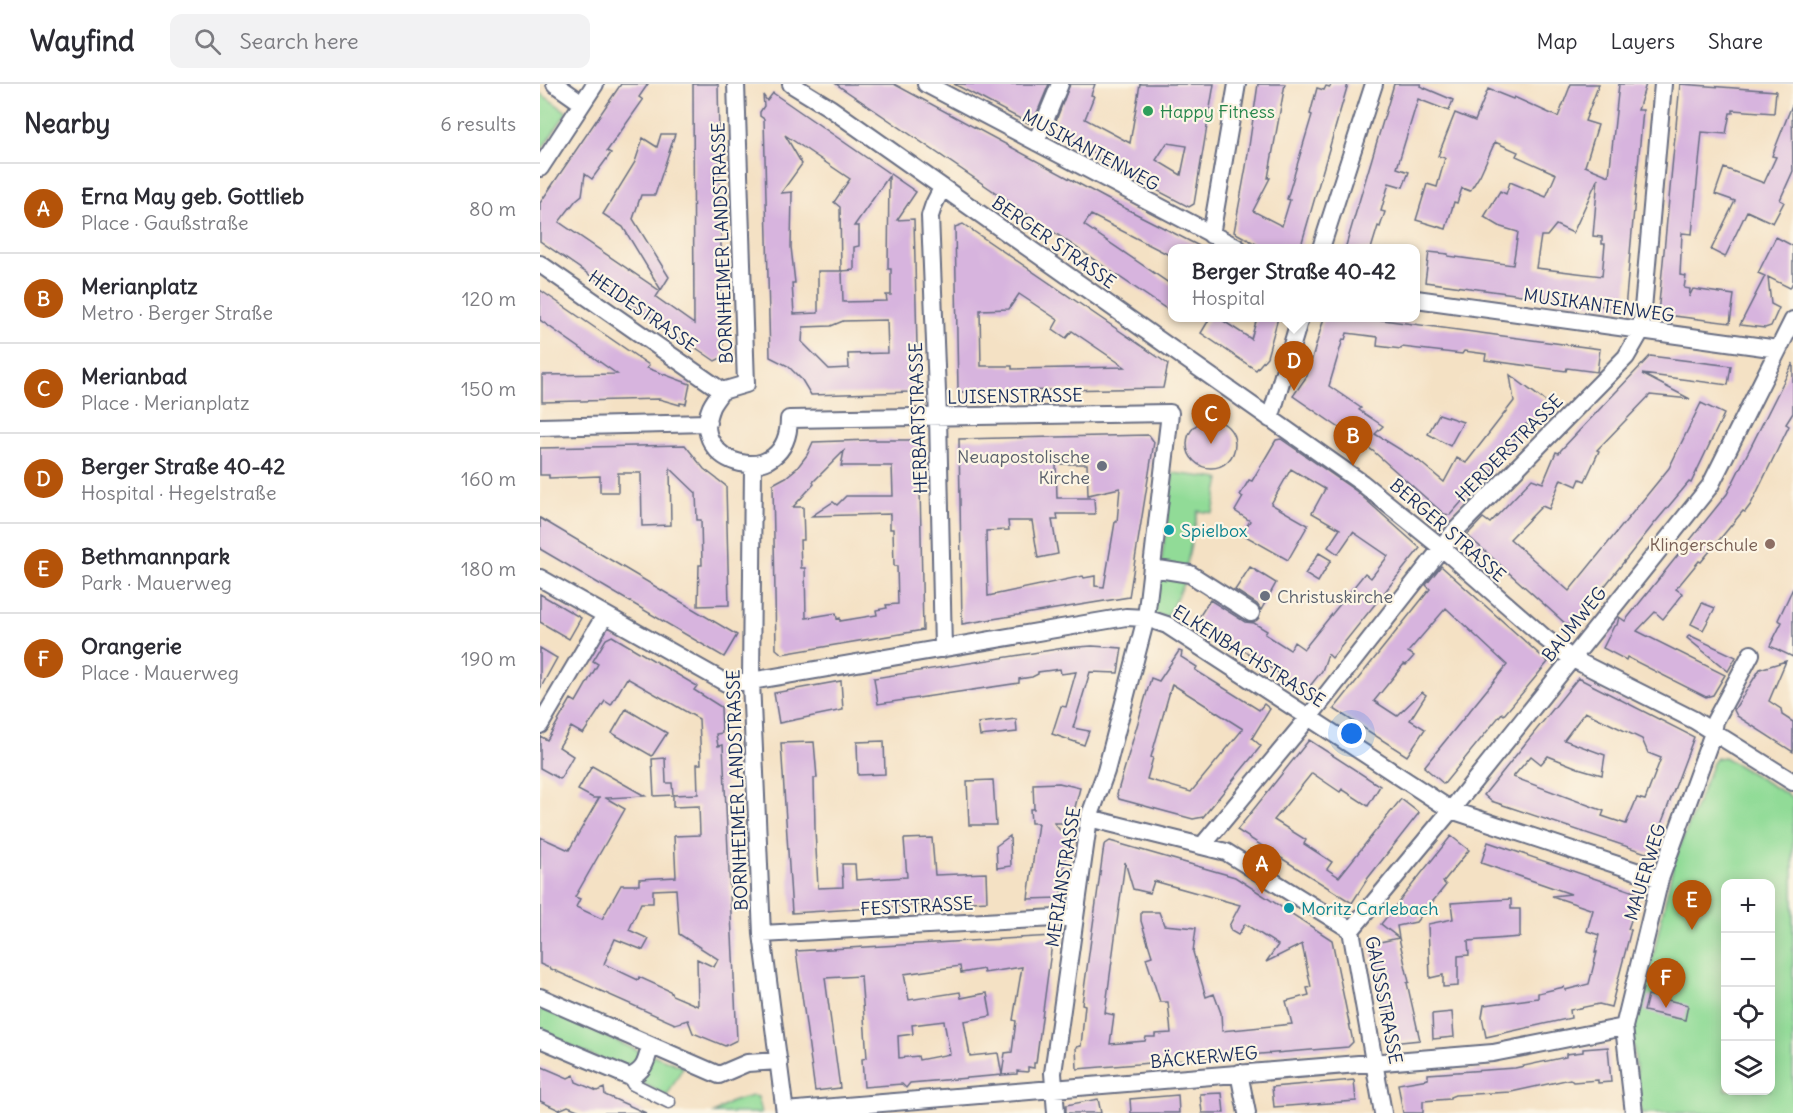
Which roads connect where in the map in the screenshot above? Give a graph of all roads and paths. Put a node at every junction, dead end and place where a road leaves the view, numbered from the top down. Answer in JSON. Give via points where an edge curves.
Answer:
{"nodes":[{"id":1,"x":555,"y":84,"type":"edge"},
{"id":2,"x":596,"y":84,"type":"edge"},
{"id":3,"x":748,"y":84,"type":"edge"},
{"id":4,"x":791,"y":84,"type":"edge"},
{"id":5,"x":926,"y":84,"type":"edge"},
{"id":6,"x":1060,"y":84,"type":"edge"},
{"id":7,"x":1237,"y":84,"type":"edge"},
{"id":8,"x":1374,"y":84,"type":"edge"},
{"id":9,"x":1663,"y":84,"type":"edge"},
{"id":10,"x":737,"y":92,"type":"edge"},
{"id":11,"x":582,"y":103,"type":"junction"},
{"id":12,"x":1036,"y":142,"type":"junction"},
{"id":13,"x":540,"y":168,"type":"edge"},
{"id":14,"x":942,"y":188,"type":"junction"},
{"id":15,"x":1211,"y":235,"type":"junction"},
{"id":16,"x":1228,"y":244,"type":"edge"},
{"id":17,"x":1323,"y":244,"type":"edge"},
{"id":18,"x":540,"y":264,"type":"edge"},
{"id":19,"x":1420,"y":300,"type":"edge"},
{"id":20,"x":1793,"y":320,"type":"edge"},
{"id":21,"x":1299,"y":322,"type":"edge"},
{"id":22,"x":1641,"y":331,"type":"junction"},
{"id":23,"x":1778,"y":349,"type":"junction"},
{"id":24,"x":722,"y":391,"type":"junction"},
{"id":25,"x":1170,"y":413,"type":"joint"},
{"id":26,"x":938,"y":417,"type":"junction"},
{"id":27,"x":1270,"y":419,"type":"junction"},
{"id":28,"x":708,"y":423,"type":"junction"},
{"id":29,"x":540,"y":427,"type":"edge"},
{"id":30,"x":753,"y":465,"type":"junction"},
{"id":31,"x":1442,"y":548,"type":"junction"},
{"id":32,"x":1152,"y":568,"type":"junction"},
{"id":33,"x":540,"y":578,"type":"edge"},
{"id":34,"x":1251,"y":613,"type":"dead end"},
{"id":35,"x":605,"y":615,"type":"junction"},
{"id":36,"x":1146,"y":618,"type":"junction"},
{"id":37,"x":944,"y":649,"type":"junction"},
{"id":38,"x":1751,"y":654,"type":"dead end"},
{"id":39,"x":1571,"y":658,"type":"junction"},
{"id":40,"x":751,"y":681,"type":"junction"},
{"id":41,"x":1309,"y":717,"type":"junction"},
{"id":42,"x":540,"y":725,"type":"edge"},
{"id":43,"x":1713,"y":733,"type":"junction"},
{"id":44,"x":1793,"y":782,"type":"edge"},
{"id":45,"x":1451,"y":810,"type":"junction"},
{"id":46,"x":1089,"y":818,"type":"junction"},
{"id":47,"x":1202,"y":846,"type":"junction"},
{"id":48,"x":1660,"y":879,"type":"junction"},
{"id":49,"x":1075,"y":917,"type":"junction"},
{"id":50,"x":1351,"y":930,"type":"junction"},
{"id":51,"x":762,"y":934,"type":"junction"},
{"id":52,"x":540,"y":997,"type":"edge"},
{"id":53,"x":1624,"y":1027,"type":"junction"},
{"id":54,"x":540,"y":1039,"type":"edge"},
{"id":55,"x":650,"y":1047,"type":"junction"},
{"id":56,"x":779,"y":1061,"type":"junction"},
{"id":57,"x":1376,"y":1062,"type":"junction"},
{"id":58,"x":1239,"y":1073,"type":"junction"},
{"id":59,"x":630,"y":1077,"type":"junction"},
{"id":60,"x":1053,"y":1089,"type":"junction"},
{"id":61,"x":669,"y":1102,"type":"dead end"},
{"id":62,"x":785,"y":1112,"type":"edge"},
{"id":63,"x":1056,"y":1113,"type":"edge"},
{"id":64,"x":1247,"y":1113,"type":"edge"},
{"id":65,"x":1383,"y":1113,"type":"edge"},
{"id":66,"x":1634,"y":1113,"type":"edge"}],
"edges":[{"from":1,"to":11,"type":"street"},
{"from":2,"to":11,"type":"street"},
{"from":3,"to":10,"type":"street","name":"BORNHEIMER LANDSTRASSE"},
{"from":4,"to":14,"type":"street","name":"BERGER STRASSE"},
{"from":5,"to":12,"type":"street","name":"MUSIKANTENWEG"},
{"from":6,"to":12,"type":"street"},
{"from":7,"to":15,"type":"street"},
{"from":8,"to":17,"type":"street"},
{"from":9,"to":22,"type":"street"},
{"from":10,"to":24,"type":"street","name":"BORNHEIMER LANDSTRASSE","via":[[746,384]]},
{"from":11,"to":13,"type":"street"},
{"from":12,"to":15,"type":"street","name":"MUSIKANTENWEG"},
{"from":14,"to":26,"type":"street","name":"HERBARTSTRASSE","via":[[930,216]]},
{"from":14,"to":27,"type":"street","name":"BERGER STRASSE"},
{"from":15,"to":16,"type":"street","name":"MUSIKANTENWEG"},
{"from":18,"to":24,"type":"street","name":"HEIDESTRASSE"},
{"from":19,"to":22,"type":"street","name":"MUSIKANTENWEG"},
{"from":20,"to":23,"type":"street","name":"BAUMWEG"},
{"from":21,"to":27,"type":"street"},
{"from":22,"to":23,"type":"street","name":"MUSIKANTENWEG"},
{"from":22,"to":31,"type":"street","name":"HERDERSTRASSE","via":[[1626,357]]},
{"from":23,"to":39,"type":"street","name":"BAUMWEG","via":[[1710,486]]},
{"from":24,"to":28,"type":"street","via":[[711,407]]},
{"from":25,"to":26,"type":"street","name":"LUISENSTRASSE"},
{"from":25,"to":32,"type":"street","name":"MERIANSTRASSE"},
{"from":26,"to":30,"type":"street","name":"LUISENSTRASSE","via":[[789,419],[789,432],[776,455]]},
{"from":26,"to":37,"type":"street","name":"HERBARTSTRASSE"},
{"from":27,"to":31,"type":"street","name":"BERGER STRASSE","via":[[1362,483]]},
{"from":28,"to":29,"type":"street"},
{"from":28,"to":30,"type":"street","via":[[711,440],[720,454],[735,463]]},
{"from":30,"to":40,"type":"street","name":"BORNHEIMER LANDSTRASSE"},
{"from":31,"to":39,"type":"street","name":"BERGER STRASSE"},
{"from":31,"to":41,"type":"street","name":"HERDERSTRASSE"},
{"from":32,"to":34,"type":"street","via":[[1190,574]]},
{"from":32,"to":36,"type":"street","name":"MERIANSTRASSE"},
{"from":33,"to":35,"type":"street","name":"ELKENBACHSTRASSE"},
{"from":35,"to":40,"type":"street","name":"ELKENBACHSTRASSE","via":[[726,683]]},
{"from":35,"to":42,"type":"street"},
{"from":36,"to":37,"type":"street","name":"ELKENBACHSTRASSE","via":[[1126,617]]},
{"from":36,"to":41,"type":"street","name":"ELKENBACHSTRASSE","via":[[1167,626]]},
{"from":36,"to":46,"type":"street","name":"MERIANSTRASSE","via":[[1106,771]]},
{"from":37,"to":40,"type":"street","name":"ELKENBACHSTRASSE"},
{"from":38,"to":43,"type":"street","name":"MAUERWEG","via":[[1719,710]]},
{"from":39,"to":43,"type":"street","name":"BERGER STRASSE"},
{"from":39,"to":45,"type":"street","name":"BAUMWEG"},
{"from":40,"to":51,"type":"street","name":"BORNHEIMER LANDSTRASSE"},
{"from":41,"to":45,"type":"street","name":"ELKENBACHSTRASSE"},
{"from":41,"to":47,"type":"street","name":"HERDERSTRASSE"},
{"from":43,"to":44,"type":"street","name":"BERGER STRASSE"},
{"from":43,"to":48,"type":"street","name":"MAUERWEG"},
{"from":45,"to":48,"type":"street","name":"ELKENBACHSTRASSE"},
{"from":45,"to":50,"type":"street","name":"BAUMWEG"},
{"from":46,"to":47,"type":"street","name":"GAUSSSTRASSE"},
{"from":46,"to":49,"type":"street","name":"MERIANSTRASSE"},
{"from":47,"to":50,"type":"street","name":"GAUSSSTRASSE","via":[[1226,852]]},
{"from":48,"to":53,"type":"street","name":"MAUERWEG"},
{"from":49,"to":51,"type":"street","name":"FESTSTRASSE"},
{"from":49,"to":60,"type":"street","name":"MERIANSTRASSE"},
{"from":50,"to":57,"type":"street","name":"GAUSSSTRASSE"},
{"from":51,"to":56,"type":"street","name":"BORNHEIMER LANDSTRASSE"},
{"from":52,"to":55,"type":"street"},
{"from":53,"to":57,"type":"street","name":"BÄCKERWEG","via":[[1493,1053]]},
{"from":53,"to":66,"type":"street","name":"MAUERWEG"},
{"from":54,"to":59,"type":"street"},
{"from":55,"to":56,"type":"street","via":[[719,1075],[747,1063]]},
{"from":55,"to":59,"type":"street","via":[[645,1067]]},
{"from":56,"to":62,"type":"street","name":"BORNHEIMER LANDSTRASSE"},
{"from":57,"to":58,"type":"street","name":"BÄCKERWEG"},
{"from":57,"to":65,"type":"street","name":"GAUSSSTRASSE"},
{"from":58,"to":60,"type":"street","name":"BÄCKERWEG"},
{"from":58,"to":64,"type":"street"},
{"from":59,"to":61,"type":"street","via":[[633,1084]]},
{"from":60,"to":62,"type":"street","name":"BÄCKERWEG"},
{"from":60,"to":63,"type":"street","name":"MERIANSTRASSE"}]}
